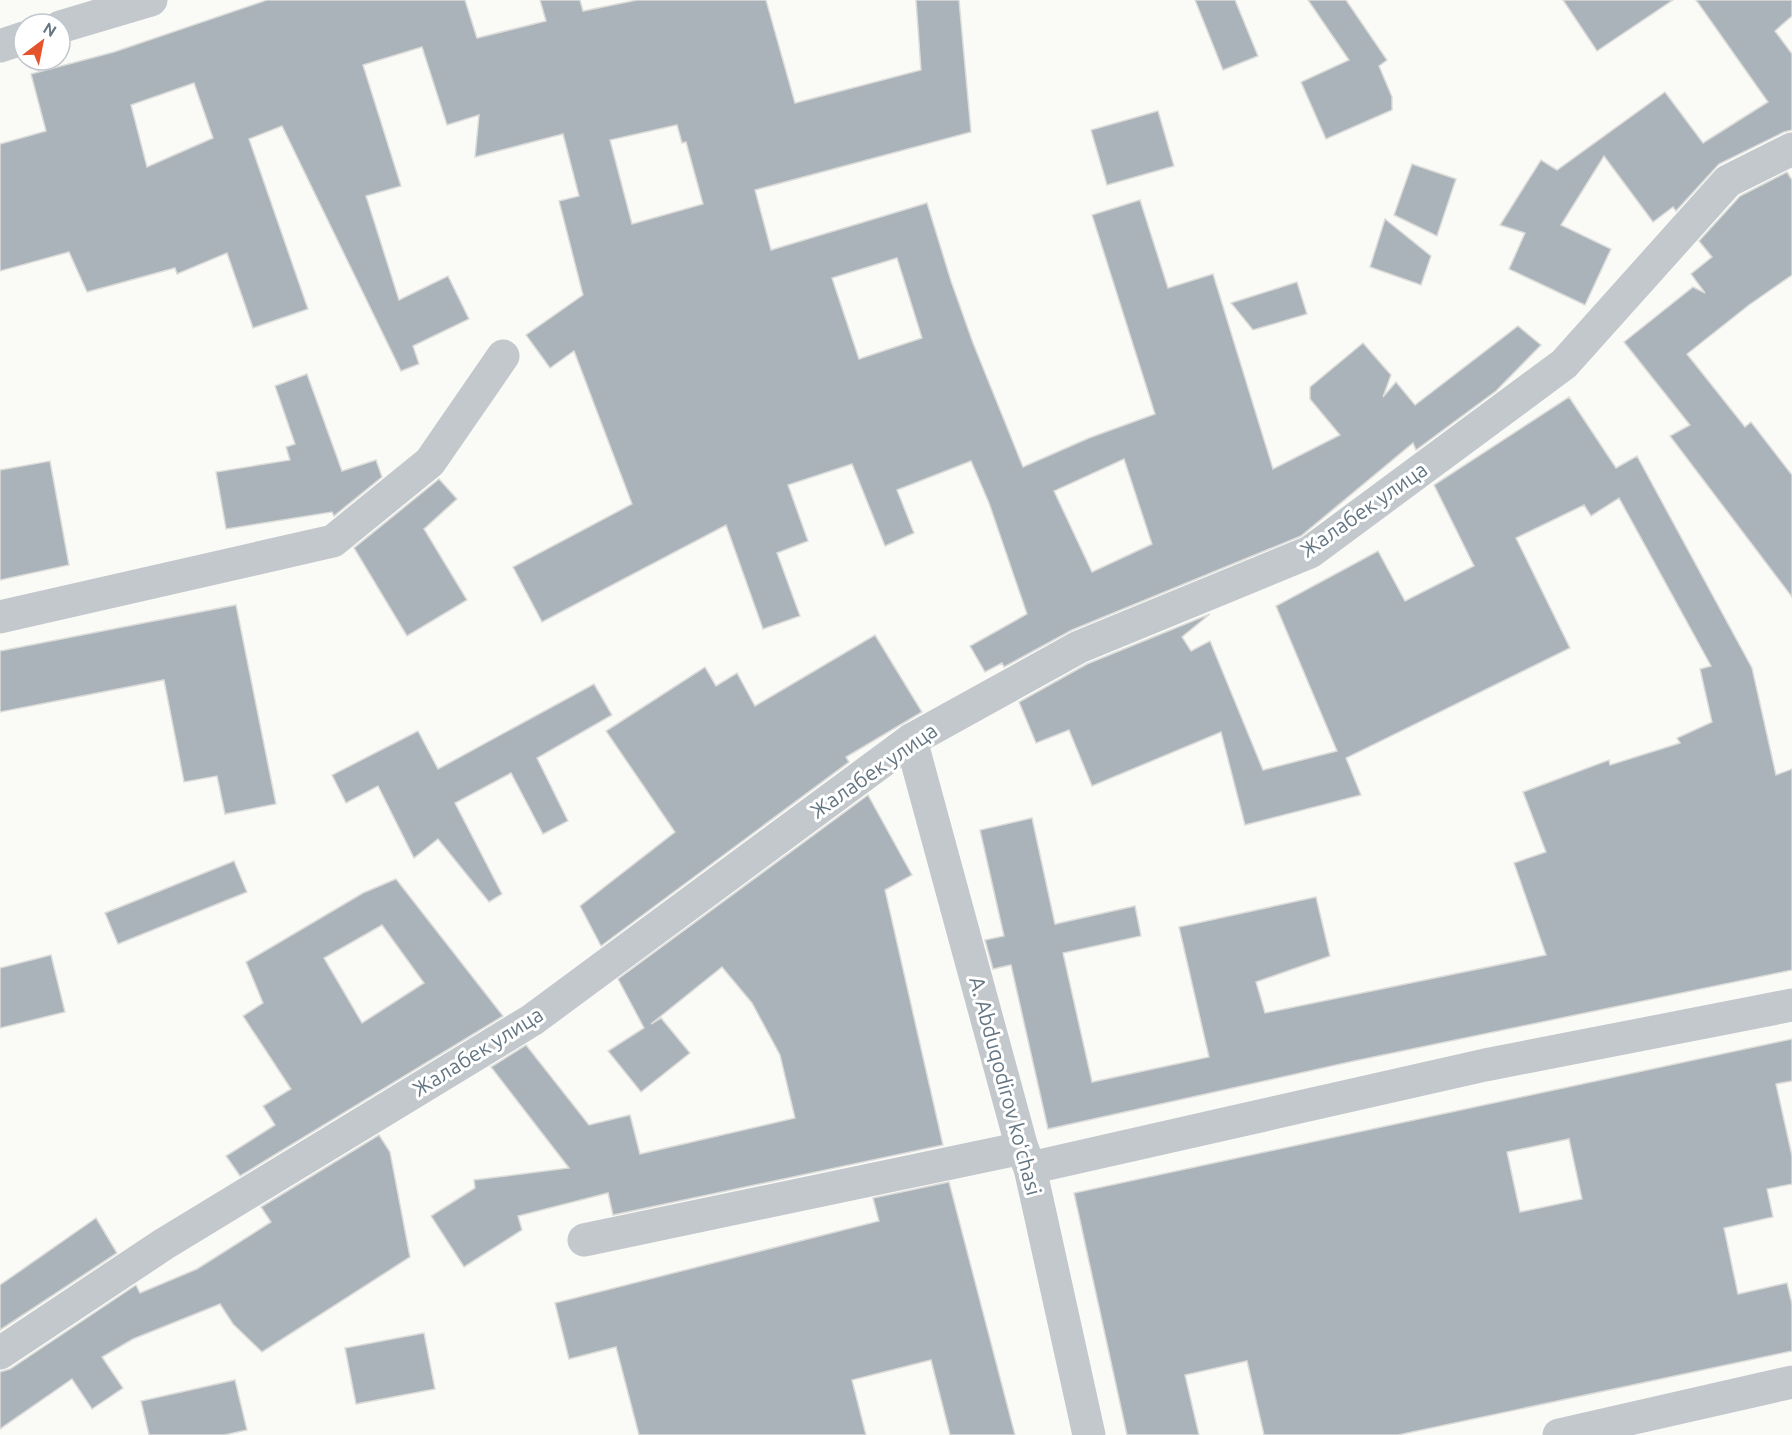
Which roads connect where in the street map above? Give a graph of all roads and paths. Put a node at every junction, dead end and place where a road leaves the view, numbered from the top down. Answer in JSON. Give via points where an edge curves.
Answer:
{"nodes":[{"id":1,"x":151,"y":0,"type":"edge"},
{"id":2,"x":72,"y":23,"type":"edge"},
{"id":3,"x":1792,"y":149,"type":"edge"},
{"id":4,"x":503,"y":356,"type":"dead end"},
{"id":5,"x":0,"y":617,"type":"edge"},
{"id":6,"x":910,"y":740,"type":"junction"},
{"id":7,"x":1792,"y":1005,"type":"edge"},
{"id":8,"x":1026,"y":1158,"type":"junction"},
{"id":9,"x":584,"y":1240,"type":"dead end"},
{"id":10,"x":0,"y":1353,"type":"edge"},
{"id":11,"x":1792,"y":1382,"type":"edge"},
{"id":12,"x":1089,"y":1435,"type":"edge"},
{"id":13,"x":1559,"y":1435,"type":"edge"}],
"edges":[{"from":1,"to":2,"type":"street"},
{"from":3,"to":6,"type":"street","name":"Жалабек улица","via":[[1728,181],[1564,364],[1310,552],[1079,647]]},
{"from":4,"to":5,"type":"street","via":[[430,462],[333,541]]},
{"from":6,"to":8,"type":"street","name":"A. Abduqodirov koʻchasi"},
{"from":6,"to":10,"type":"street","name":"Жалабек улица","via":[[532,1020],[164,1244]]},
{"from":7,"to":8,"type":"street"},
{"from":8,"to":9,"type":"street"},
{"from":8,"to":12,"type":"street","name":"A. Abduqodirov koʻchasi"},
{"from":11,"to":13,"type":"street"}]}
